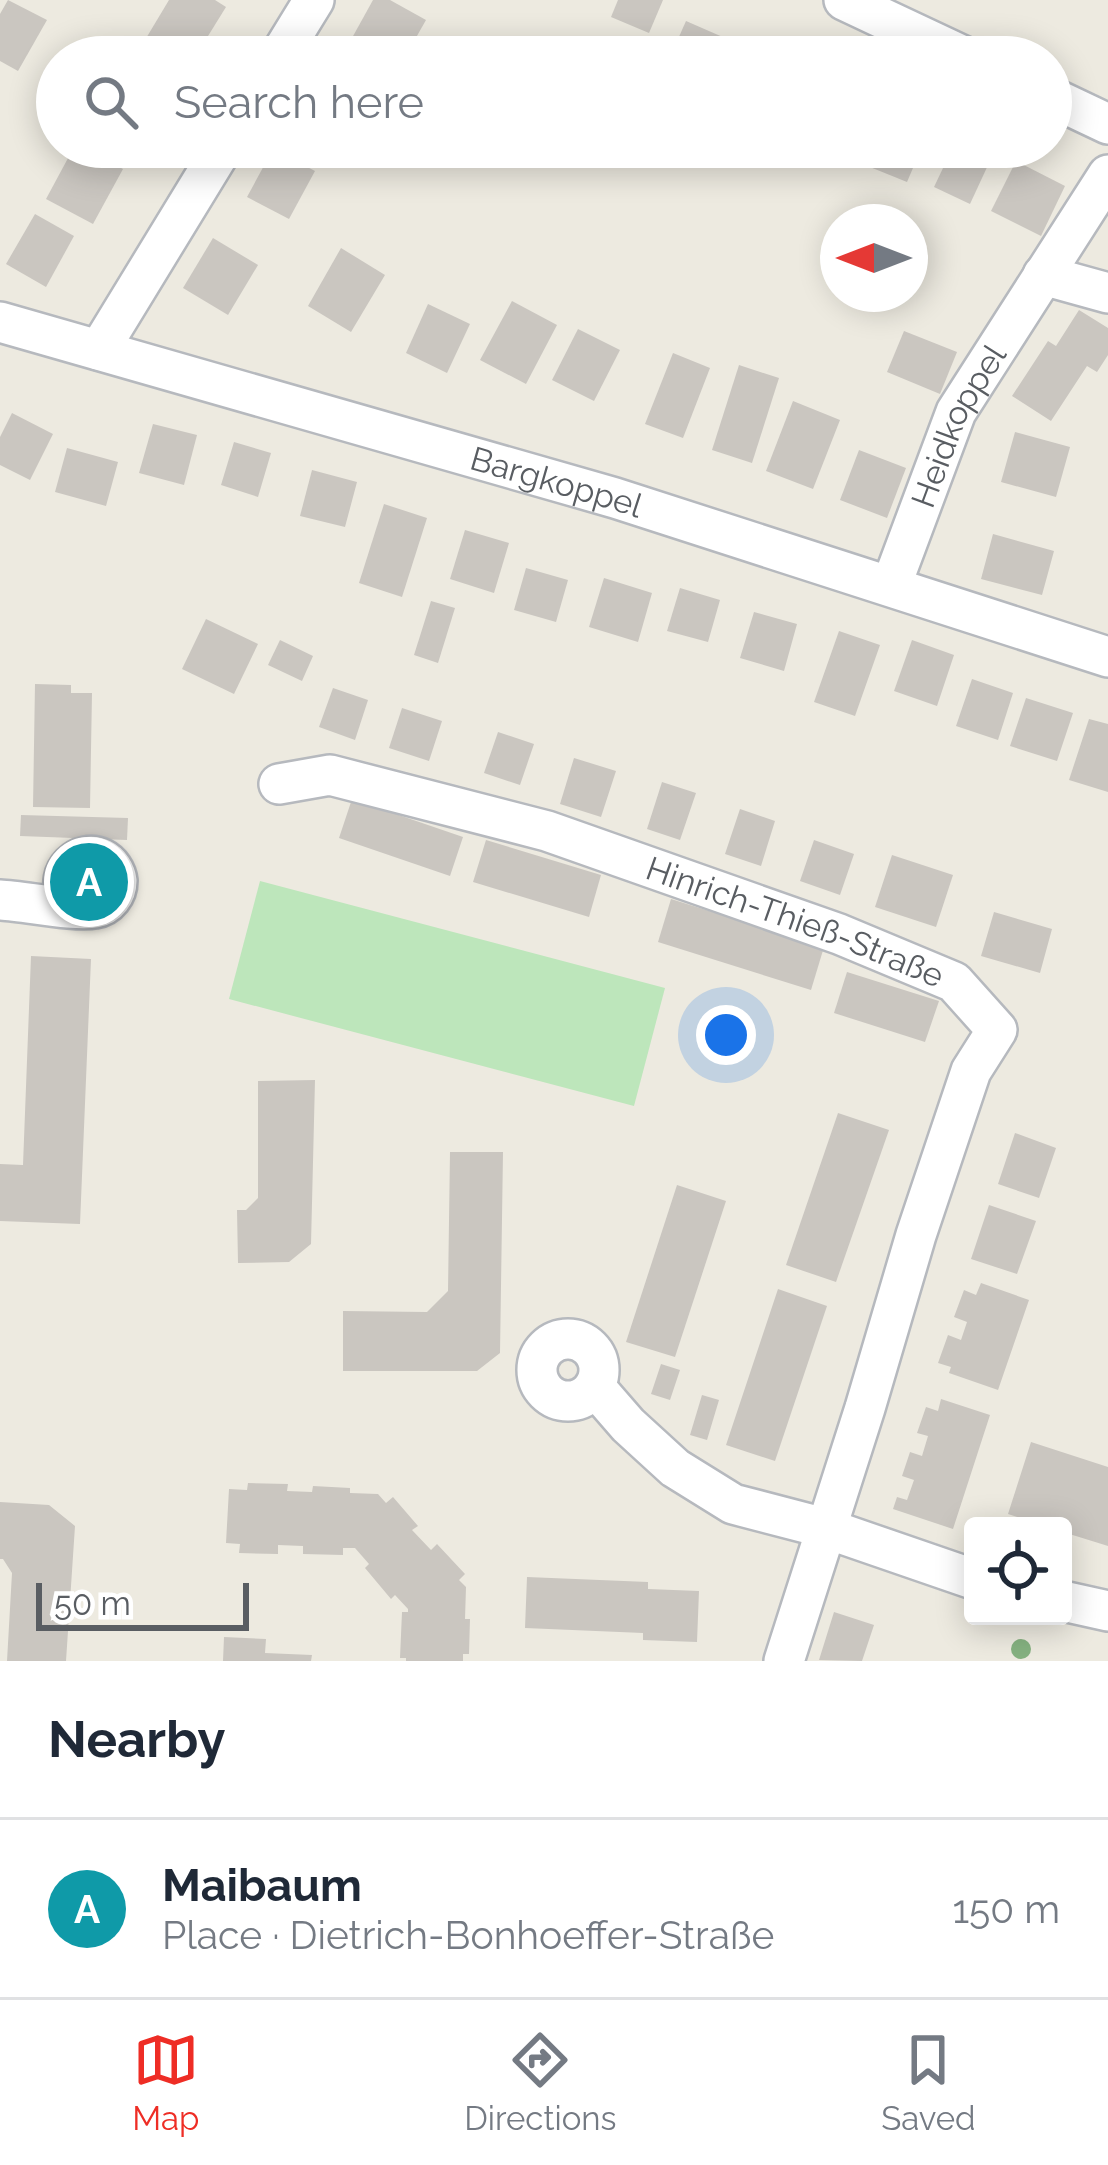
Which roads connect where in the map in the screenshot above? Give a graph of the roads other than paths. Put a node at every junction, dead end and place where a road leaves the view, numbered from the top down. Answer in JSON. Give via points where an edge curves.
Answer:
{"nodes":[{"id":1,"x":314,"y":0,"type":"edge"},
{"id":2,"x":844,"y":0,"type":"edge"},
{"id":3,"x":292,"y":36,"type":"edge"},
{"id":4,"x":920,"y":36,"type":"edge"},
{"id":5,"x":1072,"y":107,"type":"edge"},
{"id":6,"x":1108,"y":124,"type":"edge"},
{"id":7,"x":210,"y":168,"type":"edge"},
{"id":8,"x":1108,"y":175,"type":"edge"},
{"id":9,"x":1043,"y":274,"type":"junction"},
{"id":10,"x":1108,"y":293,"type":"edge"},
{"id":11,"x":0,"y":322,"type":"edge"},
{"id":12,"x":99,"y":350,"type":"junction"},
{"id":13,"x":891,"y":586,"type":"junction"},
{"id":14,"x":1108,"y":657,"type":"edge"},
{"id":15,"x":279,"y":784,"type":"dead end"},
{"id":16,"x":0,"y":900,"type":"edge"},
{"id":17,"x":81,"y":908,"type":"dead end"},
{"id":18,"x":595,"y":1387,"type":"dead end"},
{"id":19,"x":825,"y":1528,"type":"junction"},
{"id":20,"x":964,"y":1576,"type":"edge"},
{"id":21,"x":1072,"y":1603,"type":"edge"},
{"id":22,"x":1108,"y":1611,"type":"edge"},
{"id":23,"x":784,"y":1661,"type":"edge"}],
"edges":[{"from":1,"to":3,"type":"street"},
{"from":2,"to":4,"type":"street"},
{"from":5,"to":6,"type":"street"},
{"from":7,"to":12,"type":"street"},
{"from":8,"to":9,"type":"street","name":"Heidkoppel"},
{"from":9,"to":10,"type":"street"},
{"from":9,"to":13,"type":"street","name":"Heidkoppel","via":[[956,412]]},
{"from":11,"to":12,"type":"street","name":"Bargkoppel"},
{"from":12,"to":13,"type":"street","name":"Bargkoppel"},
{"from":13,"to":14,"type":"street","name":"Bargkoppel"},
{"from":15,"to":19,"type":"street","name":"Hinrich-Thieß-Straße","via":[[330,775],[547,831],[954,982],[997,1030],[971,1071]]},
{"from":16,"to":17,"type":"street"},
{"from":18,"to":19,"type":"street","via":[[675,1468],[733,1504]]},
{"from":19,"to":20,"type":"street"},
{"from":19,"to":23,"type":"street","name":"Hinrich-Thieß-Straße"},
{"from":21,"to":22,"type":"street"}]}
